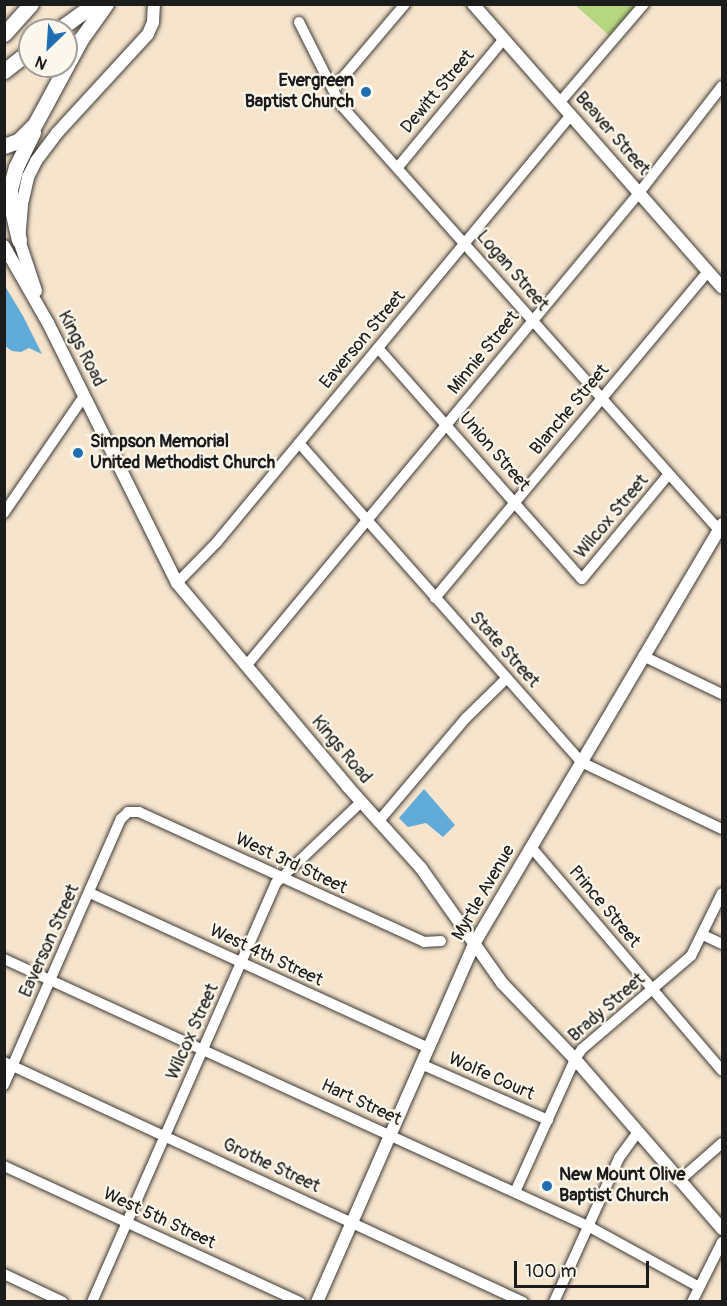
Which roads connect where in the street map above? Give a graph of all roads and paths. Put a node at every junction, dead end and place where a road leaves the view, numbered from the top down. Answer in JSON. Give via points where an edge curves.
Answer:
{"nodes":[{"id":1,"x":30,"y":4,"type":"edge"},
{"id":2,"x":94,"y":4,"type":"edge"},
{"id":3,"x":105,"y":4,"type":"edge"},
{"id":4,"x":154,"y":4,"type":"edge"},
{"id":5,"x":473,"y":4,"type":"edge"},
{"id":6,"x":644,"y":4,"type":"edge"},
{"id":7,"x":400,"y":6,"type":"edge"},
{"id":8,"x":75,"y":18,"type":"edge"},
{"id":9,"x":299,"y":22,"type":"dead end"},
{"id":10,"x":4,"y":33,"type":"edge"},
{"id":11,"x":504,"y":39,"type":"junction"},
{"id":12,"x":18,"y":60,"type":"edge"},
{"id":13,"x":4,"y":71,"type":"edge"},
{"id":14,"x":723,"y":86,"type":"edge"},
{"id":15,"x":334,"y":88,"type":"junction"},
{"id":16,"x":560,"y":102,"type":"junction"},
{"id":17,"x":43,"y":112,"type":"junction"},
{"id":18,"x":571,"y":115,"type":"junction"},
{"id":19,"x":4,"y":146,"type":"edge"},
{"id":20,"x":398,"y":167,"type":"junction"},
{"id":21,"x":639,"y":193,"type":"junction"},
{"id":22,"x":19,"y":240,"type":"junction"},
{"id":23,"x":466,"y":244,"type":"junction"},
{"id":24,"x":4,"y":246,"type":"edge"},
{"id":25,"x":708,"y":271,"type":"junction"},
{"id":26,"x":723,"y":287,"type":"edge"},
{"id":27,"x":532,"y":320,"type":"junction"},
{"id":28,"x":48,"y":323,"type":"junction"},
{"id":29,"x":378,"y":348,"type":"junction"},
{"id":30,"x":84,"y":396,"type":"junction"},
{"id":31,"x":602,"y":399,"type":"junction"},
{"id":32,"x":447,"y":425,"type":"junction"},
{"id":33,"x":299,"y":443,"type":"junction"},
{"id":34,"x":668,"y":475,"type":"junction"},
{"id":35,"x":514,"y":502,"type":"junction"},
{"id":36,"x":4,"y":513,"type":"edge"},
{"id":37,"x":366,"y":519,"type":"junction"},
{"id":38,"x":721,"y":527,"type":"edge"},
{"id":39,"x":582,"y":579,"type":"joint"},
{"id":40,"x":177,"y":583,"type":"junction"},
{"id":41,"x":435,"y":598,"type":"junction"},
{"id":42,"x":643,"y":656,"type":"junction"},
{"id":43,"x":246,"y":666,"type":"junction"},
{"id":44,"x":507,"y":678,"type":"junction"},
{"id":45,"x":723,"y":693,"type":"edge"},
{"id":46,"x":581,"y":762,"type":"junction"},
{"id":47,"x":361,"y":802,"type":"junction"},
{"id":48,"x":128,"y":812,"type":"joint"},
{"id":49,"x":378,"y":822,"type":"junction"},
{"id":50,"x":723,"y":830,"type":"edge"},
{"id":51,"x":531,"y":847,"type":"junction"},
{"id":52,"x":280,"y":877,"type":"junction"},
{"id":53,"x":90,"y":893,"type":"junction"},
{"id":54,"x":723,"y":893,"type":"edge"},
{"id":55,"x":703,"y":935,"type":"junction"},
{"id":56,"x":441,"y":941,"type":"dead end"},
{"id":57,"x":474,"y":944,"type":"junction"},
{"id":58,"x":723,"y":944,"type":"edge"},
{"id":59,"x":4,"y":958,"type":"edge"},
{"id":60,"x":241,"y":963,"type":"junction"},
{"id":61,"x":51,"y":979,"type":"junction"},
{"id":62,"x":653,"y":990,"type":"junction"},
{"id":63,"x":428,"y":1048,"type":"junction"},
{"id":64,"x":203,"y":1049,"type":"junction"},
{"id":65,"x":575,"y":1059,"type":"junction"},
{"id":66,"x":9,"y":1064,"type":"edge"},
{"id":67,"x":421,"y":1064,"type":"junction"},
{"id":68,"x":723,"y":1071,"type":"edge"},
{"id":69,"x":4,"y":1085,"type":"edge"},
{"id":70,"x":548,"y":1120,"type":"junction"},
{"id":71,"x":638,"y":1132,"type":"junction"},
{"id":72,"x":390,"y":1135,"type":"junction"},
{"id":73,"x":165,"y":1136,"type":"junction"},
{"id":74,"x":723,"y":1143,"type":"edge"},
{"id":75,"x":4,"y":1166,"type":"edge"},
{"id":76,"x":680,"y":1180,"type":"junction"},
{"id":77,"x":515,"y":1192,"type":"junction"},
{"id":78,"x":352,"y":1221,"type":"junction"},
{"id":79,"x":127,"y":1222,"type":"junction"},
{"id":80,"x":588,"y":1226,"type":"junction"},
{"id":81,"x":723,"y":1229,"type":"edge"},
{"id":82,"x":723,"y":1242,"type":"edge"},
{"id":83,"x":4,"y":1274,"type":"edge"},
{"id":84,"x":699,"y":1287,"type":"junction"},
{"id":85,"x":63,"y":1302,"type":"edge"},
{"id":86,"x":92,"y":1302,"type":"edge"},
{"id":87,"x":300,"y":1302,"type":"edge"},
{"id":88,"x":317,"y":1302,"type":"edge"},
{"id":89,"x":523,"y":1302,"type":"edge"},
{"id":90,"x":554,"y":1302,"type":"edge"},
{"id":91,"x":692,"y":1302,"type":"edge"}],
"edges":[{"from":1,"to":10,"type":"highway"},
{"from":2,"to":8,"type":"highway"},
{"from":3,"to":17,"type":"highway","via":[[81,39]]},
{"from":4,"to":22,"type":"main road","via":[[148,34],[36,161],[24,194]]},
{"from":5,"to":11,"type":"main road","name":"Beaver Street"},
{"from":6,"to":16,"type":"street"},
{"from":7,"to":15,"type":"street"},
{"from":9,"to":15,"type":"street","name":"Logan Street"},
{"from":11,"to":16,"type":"main road","name":"Beaver Street"},
{"from":11,"to":20,"type":"street","name":"Dewitt Street"},
{"from":12,"to":13,"type":"highway"},
{"from":14,"to":21,"type":"street","name":"Minnie Street"},
{"from":15,"to":20,"type":"street","name":"Logan Street","via":[[340,104]]},
{"from":16,"to":18,"type":"main road","name":"Beaver Street"},
{"from":17,"to":19,"type":"highway","via":[[22,137]]},
{"from":17,"to":22,"type":"highway","via":[[12,182],[10,202]]},
{"from":18,"to":21,"type":"main road","name":"Beaver Street"},
{"from":18,"to":23,"type":"street","name":"Eaverson Street"},
{"from":20,"to":23,"type":"street","name":"Logan Street"},
{"from":21,"to":25,"type":"main road","name":"Beaver Street"},
{"from":21,"to":27,"type":"street","name":"Minnie Street"},
{"from":22,"to":28,"type":"main road"},
{"from":23,"to":27,"type":"street","name":"Logan Street"},
{"from":23,"to":29,"type":"street","name":"Eaverson Street"},
{"from":24,"to":28,"type":"main road","name":"Kings Road"},
{"from":25,"to":26,"type":"main road","name":"Beaver Street"},
{"from":25,"to":31,"type":"street","name":"Blanche Street"},
{"from":27,"to":31,"type":"street","name":"Logan Street"},
{"from":27,"to":32,"type":"street","name":"Minnie Street"},
{"from":28,"to":30,"type":"main road","name":"Kings Road"},
{"from":29,"to":32,"type":"street","name":"Union Street"},
{"from":29,"to":33,"type":"street","name":"Eaverson Street"},
{"from":30,"to":36,"type":"street"},
{"from":30,"to":40,"type":"main road","name":"Kings Road"},
{"from":31,"to":34,"type":"street","name":"Logan Street"},
{"from":31,"to":35,"type":"street","name":"Blanche Street"},
{"from":32,"to":35,"type":"street","name":"Union Street"},
{"from":32,"to":37,"type":"street","name":"Minnie Street"},
{"from":33,"to":37,"type":"street","name":"State Street"},
{"from":33,"to":40,"type":"street","name":"Eaverson Street","via":[[217,542]]},
{"from":34,"to":38,"type":"street","name":"Logan Street"},
{"from":34,"to":39,"type":"street","name":"Wilcox Street"},
{"from":35,"to":39,"type":"street","name":"Union Street"},
{"from":35,"to":41,"type":"street","name":"Blanche Street"},
{"from":37,"to":41,"type":"street","name":"State Street"},
{"from":37,"to":43,"type":"street","name":"Minnie Street"},
{"from":38,"to":42,"type":"main road","name":"Myrtle Avenue"},
{"from":40,"to":43,"type":"main road","name":"Kings Road"},
{"from":41,"to":44,"type":"street","name":"State Street"},
{"from":42,"to":45,"type":"street"},
{"from":42,"to":46,"type":"main road","name":"Myrtle Avenue"},
{"from":43,"to":47,"type":"main road","name":"Kings Road"},
{"from":44,"to":46,"type":"street","name":"State Street"},
{"from":44,"to":49,"type":"street","via":[[466,718]]},
{"from":46,"to":50,"type":"street","name":"State Street"},
{"from":46,"to":51,"type":"main road","name":"Myrtle Avenue"},
{"from":47,"to":49,"type":"main road","name":"Kings Road"},
{"from":47,"to":52,"type":"street","name":"Wilcox Street"},
{"from":48,"to":52,"type":"street","name":"West 3rd Street","via":[[139,812]]},
{"from":48,"to":53,"type":"street","name":"Eaverson Street","via":[[121,819]]},
{"from":49,"to":57,"type":"main road","name":"Kings Road","via":[[435,887]]},
{"from":51,"to":57,"type":"main road","name":"Myrtle Avenue"},
{"from":51,"to":62,"type":"street","name":"Prince Street"},
{"from":52,"to":56,"type":"street","name":"West 3rd Street","via":[[424,942]]},
{"from":52,"to":60,"type":"street","name":"Wilcox Street"},
{"from":53,"to":60,"type":"street","name":"West 4th Street"},
{"from":53,"to":61,"type":"street","name":"Eaverson Street"},
{"from":54,"to":55,"type":"street","name":"Brady Street"},
{"from":55,"to":58,"type":"street"},
{"from":55,"to":62,"type":"street","name":"Brady Street","via":[[691,956]]},
{"from":57,"to":63,"type":"main road","name":"Myrtle Avenue"},
{"from":57,"to":65,"type":"main road","name":"Kings Road","via":[[515,997]]},
{"from":59,"to":61,"type":"street","name":"Hart Street"},
{"from":60,"to":63,"type":"street","name":"West 4th Street"},
{"from":60,"to":64,"type":"street","name":"Wilcox Street"},
{"from":61,"to":64,"type":"street","name":"Hart Street"},
{"from":61,"to":66,"type":"street","name":"Eaverson Street"},
{"from":62,"to":65,"type":"street","name":"Brady Street"},
{"from":62,"to":68,"type":"street","name":"Prince Street"},
{"from":63,"to":67,"type":"main road","name":"Myrtle Avenue"},
{"from":64,"to":72,"type":"street","name":"Hart Street"},
{"from":64,"to":73,"type":"street","name":"Wilcox Street"},
{"from":65,"to":70,"type":"street","name":"Brady Street"},
{"from":65,"to":71,"type":"main road","name":"Kings Road"},
{"from":66,"to":69,"type":"street","name":"Eaverson Street"},
{"from":66,"to":73,"type":"street","name":"Grothe Street"},
{"from":67,"to":70,"type":"street","name":"Wolfe Court"},
{"from":67,"to":72,"type":"main road","name":"Myrtle Avenue"},
{"from":70,"to":77,"type":"street","name":"Brady Street"},
{"from":71,"to":76,"type":"main road","name":"Kings Road"},
{"from":71,"to":80,"type":"street","via":[[619,1158]]},
{"from":72,"to":77,"type":"street","name":"Hart Street"},
{"from":72,"to":78,"type":"main road","name":"Myrtle Avenue"},
{"from":73,"to":78,"type":"street","name":"Grothe Street"},
{"from":73,"to":79,"type":"street","name":"Wilcox Street"},
{"from":74,"to":76,"type":"street"},
{"from":75,"to":79,"type":"street","name":"West 5th Street"},
{"from":76,"to":81,"type":"main road","name":"Kings Road"},
{"from":77,"to":80,"type":"street","name":"Hart Street"},
{"from":78,"to":88,"type":"main road","name":"Myrtle Avenue"},
{"from":78,"to":89,"type":"street","name":"Grothe Street"},
{"from":79,"to":86,"type":"street","name":"Wilcox Street"},
{"from":79,"to":87,"type":"street","name":"West 5th Street"},
{"from":80,"to":84,"type":"street","name":"Hart Street"},
{"from":80,"to":90,"type":"street"},
{"from":82,"to":84,"type":"street"},
{"from":83,"to":85,"type":"street"},
{"from":84,"to":91,"type":"street"}]}
